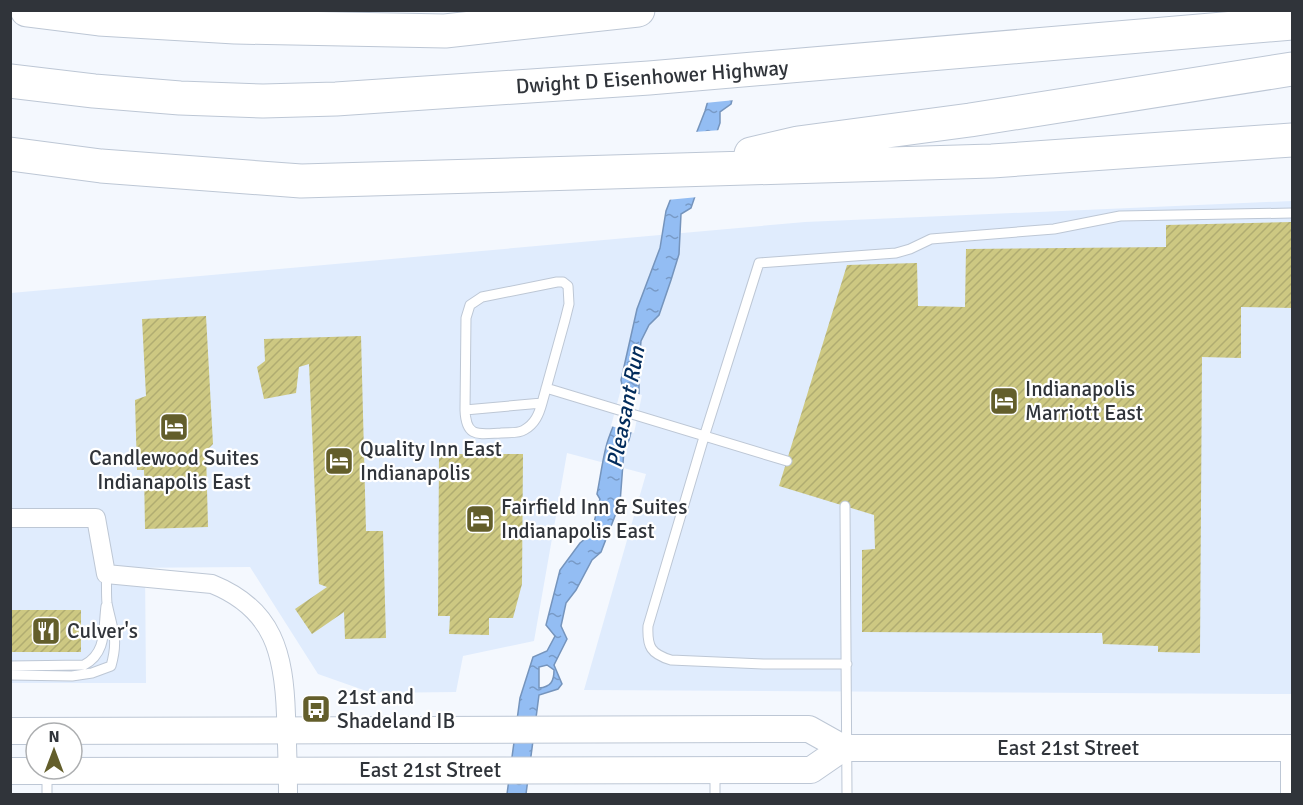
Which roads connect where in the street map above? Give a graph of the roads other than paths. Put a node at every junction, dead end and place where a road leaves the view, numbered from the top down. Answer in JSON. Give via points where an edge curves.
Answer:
{"nodes":[{"id":1,"x":27,"y":10,"type":"edge"},
{"id":2,"x":390,"y":10,"type":"edge"},
{"id":3,"x":638,"y":10,"type":"edge"},
{"id":4,"x":1293,"y":23,"type":"edge"},
{"id":5,"x":298,"y":28,"type":"junction"},
{"id":6,"x":1293,"y":69,"type":"edge"},
{"id":7,"x":10,"y":81,"type":"edge"},
{"id":8,"x":1289,"y":141,"type":"edge"},
{"id":9,"x":10,"y":154,"type":"edge"},
{"id":10,"x":764,"y":159,"type":"junction"},
{"id":11,"x":1293,"y":213,"type":"edge"},
{"id":12,"x":546,"y":388,"type":"junction"},
{"id":13,"x":542,"y":403,"type":"junction"},
{"id":14,"x":465,"y":410,"type":"junction"},
{"id":15,"x":704,"y":437,"type":"junction"},
{"id":16,"x":787,"y":461,"type":"dead end"},
{"id":17,"x":845,"y":506,"type":"dead end"},
{"id":18,"x":10,"y":518,"type":"edge"},
{"id":19,"x":106,"y":574,"type":"junction"},
{"id":20,"x":107,"y":601,"type":"junction"},
{"id":21,"x":847,"y":664,"type":"junction"},
{"id":22,"x":10,"y":666,"type":"edge"},
{"id":23,"x":10,"y":675,"type":"edge"},
{"id":24,"x":10,"y":731,"type":"edge"},
{"id":25,"x":845,"y":748,"type":"junction"},
{"id":26,"x":1291,"y":748,"type":"edge"},
{"id":27,"x":287,"y":761,"type":"edge"},
{"id":28,"x":10,"y":771,"type":"edge"},
{"id":29,"x":715,"y":782,"type":"edge"},
{"id":30,"x":47,"y":783,"type":"edge"},
{"id":31,"x":847,"y":795,"type":"edge"},
{"id":32,"x":1290,"y":795,"type":"edge"}],
"edges":[{"from":1,"to":5,"type":"highway","via":[[99,19]]},
{"from":2,"to":5,"type":"highway"},
{"from":3,"to":5,"type":"highway","via":[[445,31]]},
{"from":4,"to":7,"type":"highway","name":"Dwight D Eisenhower Highway","via":[[377,97],[263,101],[142,96]]},
{"from":6,"to":10,"type":"highway","via":[[798,143]]},
{"from":8,"to":10,"type":"highway","via":[[992,161]]},
{"from":9,"to":10,"type":"highway","via":[[101,166],[301,181],[682,170]]},
{"from":11,"to":15,"type":"lane","via":[[1120,216],[1054,229],[931,239],[896,253],[759,263]]},
{"from":12,"to":13,"type":"lane"},
{"from":12,"to":14,"type":"lane","via":[[569,304],[568,286],[563,282],[482,297],[470,305],[466,311]]},
{"from":12,"to":15,"type":"lane"},
{"from":13,"to":14,"type":"lane"},
{"from":13,"to":14,"type":"lane","via":[[534,422],[522,432],[477,434],[465,422]]},
{"from":15,"to":16,"type":"lane"},
{"from":15,"to":21,"type":"lane","via":[[648,626],[650,648],[671,660]]},
{"from":17,"to":21,"type":"lane"},
{"from":18,"to":19,"type":"street","via":[[96,518]]},
{"from":19,"to":20,"type":"lane"},
{"from":19,"to":27,"type":"street","via":[[212,584],[249,604],[267,626],[278,650],[285,694]]},
{"from":20,"to":22,"type":"lane","via":[[102,647],[95,659],[84,665]]},
{"from":20,"to":23,"type":"lane","via":[[115,632],[111,666],[92,674],[72,676]]},
{"from":21,"to":25,"type":"lane"},
{"from":24,"to":27,"type":"main road","name":"East 21st Street"},
{"from":25,"to":26,"type":"main road","name":"East 21st Street"},
{"from":25,"to":27,"type":"main road","name":"East 21st Street","via":[[809,729],[489,729]]},
{"from":25,"to":29,"type":"main road","name":"East 21st Street","via":[[811,770]]},
{"from":25,"to":31,"type":"lane"},
{"from":26,"to":32,"type":"street"},
{"from":27,"to":29,"type":"main road","name":"East 21st Street","via":[[483,770],[585,770]]},
{"from":27,"to":30,"type":"main road","name":"East 21st Street"},
{"from":28,"to":30,"type":"main road","name":"East 21st Street"}]}
